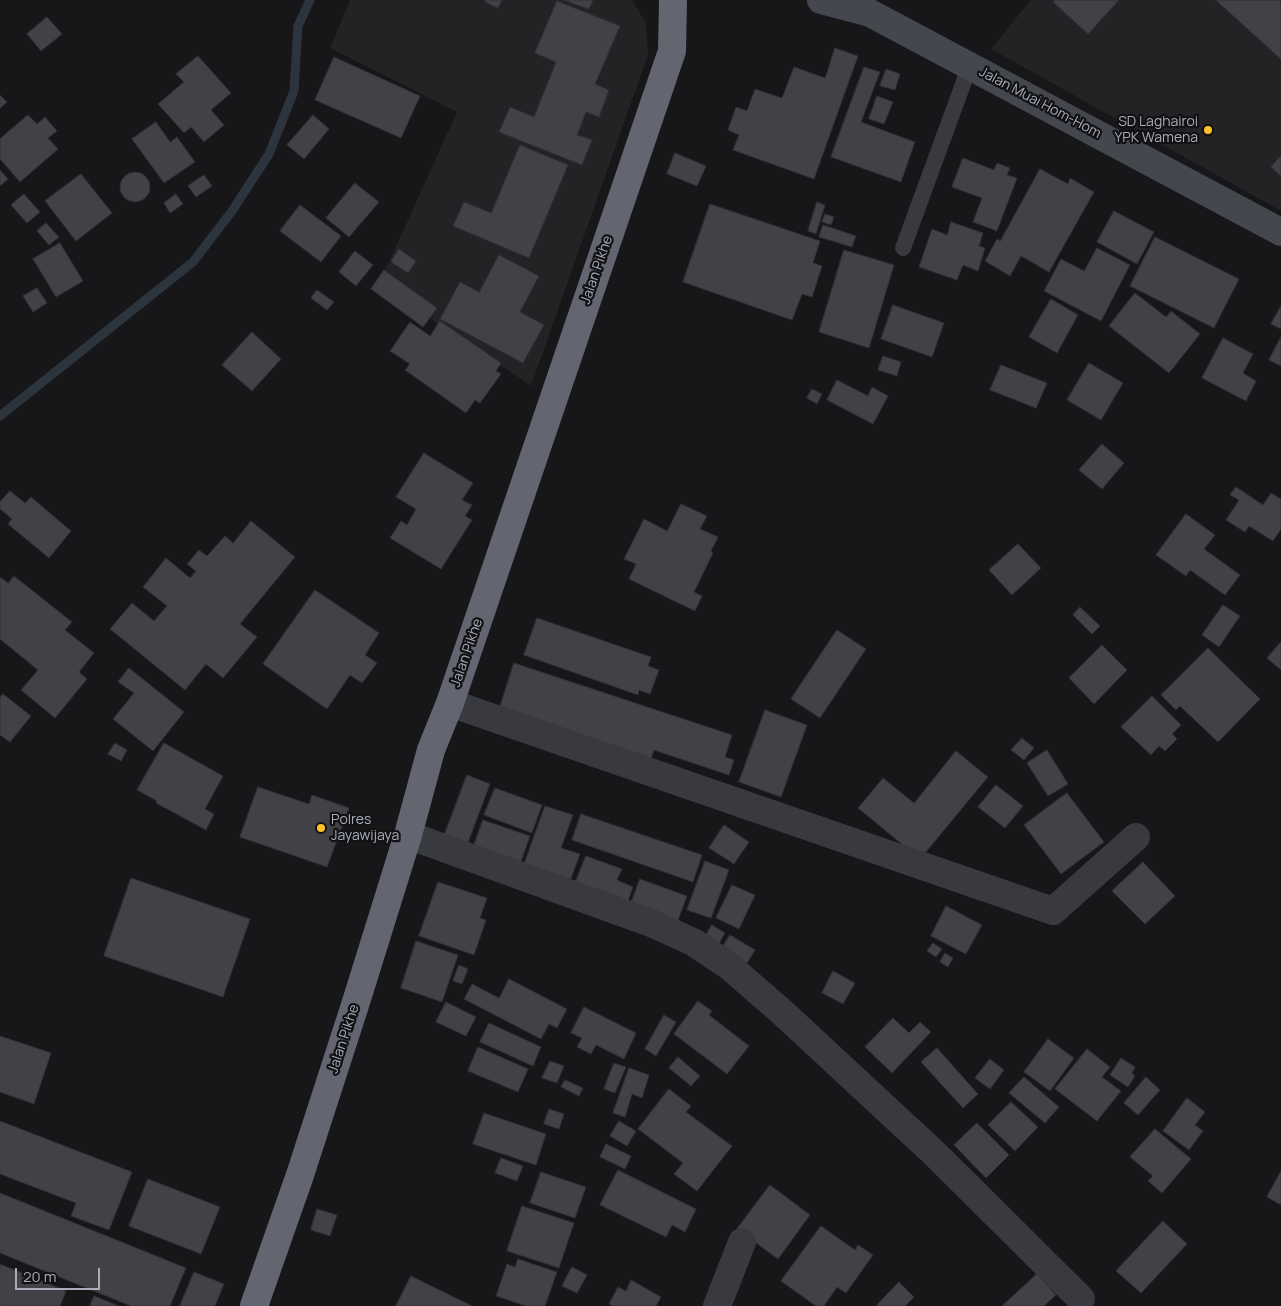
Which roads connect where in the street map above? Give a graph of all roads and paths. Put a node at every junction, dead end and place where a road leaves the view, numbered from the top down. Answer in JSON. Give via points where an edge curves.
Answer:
{"nodes":[{"id":1,"x":673,"y":0,"type":"edge"},
{"id":2,"x":821,"y":0,"type":"edge"},
{"id":3,"x":970,"y":65,"type":"junction"},
{"id":4,"x":1281,"y":232,"type":"edge"},
{"id":5,"x":903,"y":248,"type":"dead end"},
{"id":6,"x":450,"y":703,"type":"junction"},
{"id":7,"x":408,"y":835,"type":"junction"},
{"id":8,"x":1136,"y":837,"type":"dead end"},
{"id":9,"x":742,"y":1242,"type":"dead end"},
{"id":10,"x":1081,"y":1299,"type":"dead end"},
{"id":11,"x":254,"y":1306,"type":"edge"},
{"id":12,"x":717,"y":1306,"type":"edge"}],
"edges":[{"from":1,"to":6,"type":"highway","name":"Jalan Pikhe","via":[[672,51]]},
{"from":2,"to":3,"type":"street","name":"Jalan Muai Hom-Hom","via":[[870,13]]},
{"from":3,"to":4,"type":"street","name":"Jalan Muai Hom-Hom"},
{"from":3,"to":5,"type":"lane"},
{"from":6,"to":7,"type":"highway","name":"Jalan Pikhe","via":[[432,750]]},
{"from":6,"to":8,"type":"street","via":[[1052,911]]},
{"from":7,"to":10,"type":"street","via":[[651,923],[693,942],[729,966],[935,1154]]},
{"from":7,"to":11,"type":"highway","name":"Jalan Pikhe","via":[[300,1175]]},
{"from":9,"to":12,"type":"street"}]}
